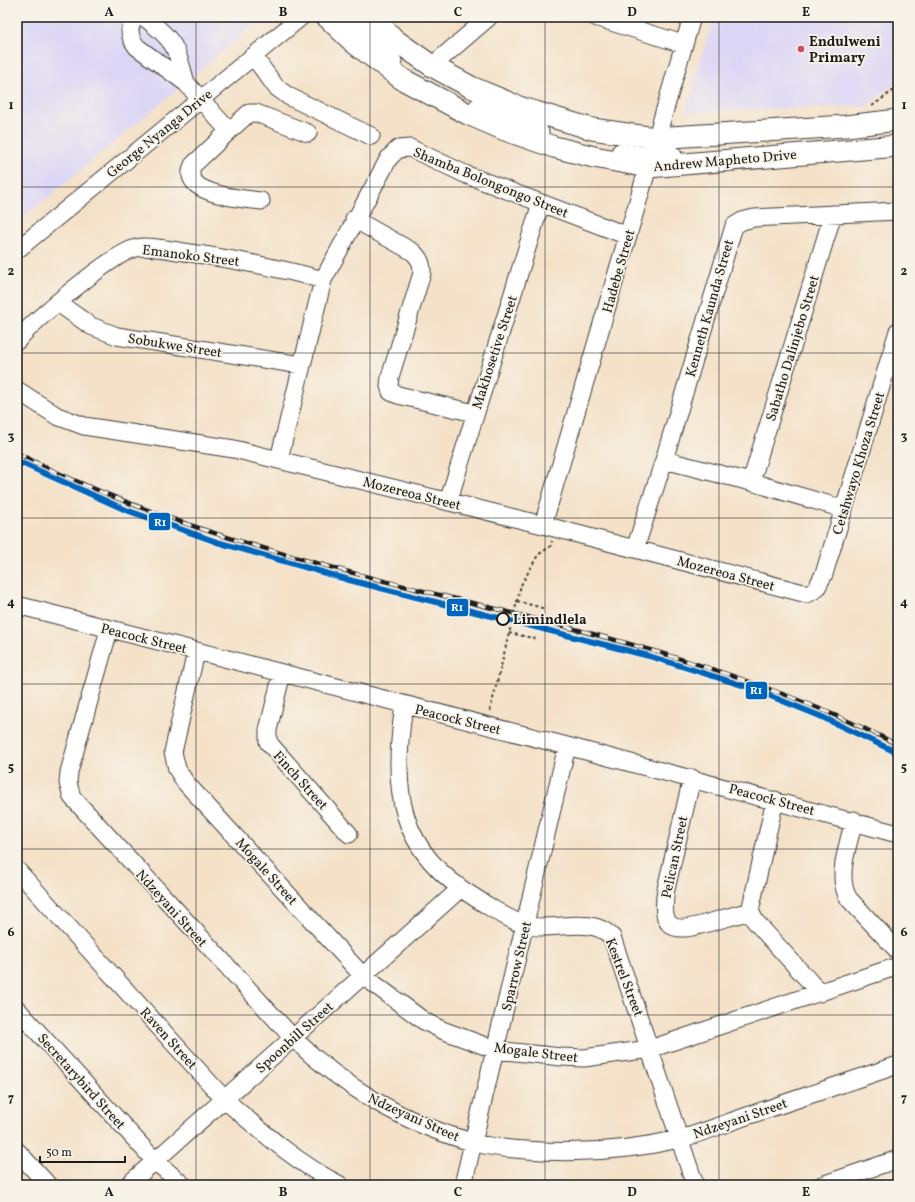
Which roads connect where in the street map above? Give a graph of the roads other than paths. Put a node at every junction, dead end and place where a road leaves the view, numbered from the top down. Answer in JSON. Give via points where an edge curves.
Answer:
{"nodes":[{"id":1,"x":136,"y":17,"type":"edge"},
{"id":2,"x":144,"y":17,"type":"edge"},
{"id":3,"x":301,"y":17,"type":"edge"},
{"id":4,"x":327,"y":17,"type":"edge"},
{"id":5,"x":347,"y":17,"type":"edge"},
{"id":6,"x":364,"y":17,"type":"edge"},
{"id":7,"x":372,"y":17,"type":"edge"},
{"id":8,"x":489,"y":17,"type":"edge"},
{"id":9,"x":595,"y":17,"type":"edge"},
{"id":10,"x":692,"y":17,"type":"edge"},
{"id":11,"x":684,"y":44,"type":"junction"},
{"id":12,"x":254,"y":57,"type":"junction"},
{"id":13,"x":432,"y":66,"type":"junction"},
{"id":14,"x":186,"y":83,"type":"junction"},
{"id":15,"x":201,"y":99,"type":"junction"},
{"id":16,"x":898,"y":120,"type":"edge"},
{"id":17,"x":898,"y":128,"type":"edge"},
{"id":18,"x":229,"y":131,"type":"junction"},
{"id":19,"x":308,"y":133,"type":"dead end"},
{"id":20,"x":371,"y":136,"type":"dead end"},
{"id":21,"x":898,"y":136,"type":"edge"},
{"id":22,"x":898,"y":146,"type":"edge"},
{"id":23,"x":652,"y":152,"type":"junction"},
{"id":24,"x":261,"y":201,"type":"dead end"},
{"id":25,"x":541,"y":203,"type":"junction"},
{"id":26,"x":898,"y":211,"type":"edge"},
{"id":27,"x":832,"y":214,"type":"junction"},
{"id":28,"x":354,"y":219,"type":"junction"},
{"id":29,"x":628,"y":236,"type":"junction"},
{"id":30,"x":17,"y":250,"type":"edge"},
{"id":31,"x":323,"y":280,"type":"junction"},
{"id":32,"x":58,"y":303,"type":"junction"},
{"id":33,"x":898,"y":331,"type":"edge"},
{"id":34,"x":17,"y":341,"type":"edge"},
{"id":35,"x":301,"y":365,"type":"junction"},
{"id":36,"x":17,"y":390,"type":"edge"},
{"id":37,"x":474,"y":413,"type":"junction"},
{"id":38,"x":279,"y":459,"type":"junction"},
{"id":39,"x":664,"y":460,"type":"junction"},
{"id":40,"x":751,"y":482,"type":"junction"},
{"id":41,"x":448,"y":502,"type":"junction"},
{"id":42,"x":844,"y":509,"type":"junction"},
{"id":43,"x":549,"y":526,"type":"junction"},
{"id":44,"x":636,"y":549,"type":"junction"},
{"id":45,"x":811,"y":592,"type":"joint"},
{"id":46,"x":18,"y":609,"type":"edge"},
{"id":47,"x":109,"y":630,"type":"junction"},
{"id":48,"x":196,"y":652,"type":"junction"},
{"id":49,"x":282,"y":673,"type":"junction"},
{"id":50,"x":404,"y":705,"type":"junction"},
{"id":51,"x":567,"y":746,"type":"junction"},
{"id":52,"x":692,"y":778,"type":"junction"},
{"id":53,"x":775,"y":800,"type":"junction"},
{"id":54,"x":854,"y":820,"type":"junction"},
{"id":55,"x":349,"y":834,"type":"dead end"},
{"id":56,"x":898,"y":834,"type":"edge"},
{"id":57,"x":17,"y":870,"type":"edge"},
{"id":58,"x":460,"y":889,"type":"junction"},
{"id":59,"x":750,"y":911,"type":"junction"},
{"id":60,"x":525,"y":926,"type":"junction"},
{"id":61,"x":898,"y":950,"type":"edge"},
{"id":62,"x":898,"y":966,"type":"edge"},
{"id":63,"x":362,"y":975,"type":"junction"},
{"id":64,"x":820,"y":993,"type":"junction"},
{"id":65,"x":17,"y":1009,"type":"edge"},
{"id":66,"x":293,"y":1038,"type":"junction"},
{"id":67,"x":650,"y":1049,"type":"junction"},
{"id":68,"x":496,"y":1050,"type":"junction"},
{"id":69,"x":898,"y":1065,"type":"edge"},
{"id":70,"x":225,"y":1100,"type":"junction"},
{"id":71,"x":679,"y":1139,"type":"junction"},
{"id":72,"x":472,"y":1143,"type":"junction"},
{"id":73,"x":17,"y":1151,"type":"edge"},
{"id":74,"x":898,"y":1159,"type":"edge"},
{"id":75,"x":155,"y":1161,"type":"junction"},
{"id":76,"x":48,"y":1185,"type":"edge"},
{"id":77,"x":128,"y":1185,"type":"edge"},
{"id":78,"x":183,"y":1185,"type":"edge"},
{"id":79,"x":340,"y":1185,"type":"edge"},
{"id":80,"x":463,"y":1185,"type":"edge"},
{"id":81,"x":695,"y":1185,"type":"edge"},
{"id":82,"x":822,"y":1185,"type":"edge"}],
"edges":[{"from":1,"to":14,"type":"street","via":[[131,24],[131,40]]},
{"from":2,"to":14,"type":"street","via":[[166,34],[178,54]]},
{"from":3,"to":12,"type":"street","name":"George Nyanga Drive"},
{"from":4,"to":23,"type":"main road","name":"Andrew Mapheto Drive","via":[[353,42],[402,79],[468,114],[505,130],[554,147],[594,157]]},
{"from":5,"to":23,"type":"street","via":[[402,68],[462,101],[568,142],[598,149]]},
{"from":6,"to":23,"type":"street","via":[[409,60],[473,95],[578,134]]},
{"from":7,"to":13,"type":"main road","name":"Andrew Mapheto Drive","via":[[395,40]]},
{"from":8,"to":13,"type":"street"},
{"from":9,"to":11,"type":"street"},
{"from":10,"to":11,"type":"street","name":"Hadebe Street"},
{"from":11,"to":23,"type":"street","name":"Hadebe Street"},
{"from":12,"to":15,"type":"street","name":"George Nyanga Drive"},
{"from":12,"to":20,"type":"street","via":[[276,87],[288,96]]},
{"from":13,"to":23,"type":"main road","name":"Andrew Mapheto Drive","via":[[471,87],[519,107]]},
{"from":14,"to":15,"type":"street"},
{"from":15,"to":18,"type":"street"},
{"from":15,"to":30,"type":"street","name":"George Nyanga Drive"},
{"from":16,"to":23,"type":"main road","name":"Andrew Mapheto Drive"},
{"from":17,"to":23,"type":"street"},
{"from":18,"to":19,"type":"street","via":[[249,113],[256,113]]},
{"from":18,"to":24,"type":"street","via":[[193,165],[191,177],[209,193]]},
{"from":21,"to":23,"type":"street"},
{"from":22,"to":23,"type":"main road","name":"Andrew Mapheto Drive"},
{"from":23,"to":29,"type":"street","name":"Hadebe Street"},
{"from":25,"to":28,"type":"street","name":"Shamba Bolongongo Street","via":[[467,175],[404,147],[389,158]]},
{"from":25,"to":29,"type":"street","name":"Shamba Bolongongo Street"},
{"from":25,"to":37,"type":"street","name":"Makhosetive Street"},
{"from":26,"to":27,"type":"street","name":"Kenneth Kaunda Street"},
{"from":27,"to":39,"type":"street","name":"Kenneth Kaunda Street","via":[[754,218],[734,226]]},
{"from":27,"to":40,"type":"street","name":"Sabatho Dalinjebo Street"},
{"from":28,"to":31,"type":"street","name":"Shamba Bolongongo Street"},
{"from":28,"to":37,"type":"street","via":[[413,252],[420,259],[422,266],[390,377],[391,392]]},
{"from":29,"to":43,"type":"street","name":"Hadebe Street"},
{"from":31,"to":32,"type":"street","name":"Emanoko Street","via":[[249,262],[162,249],[136,248],[113,260]]},
{"from":31,"to":35,"type":"street","name":"Shamba Bolongongo Street"},
{"from":32,"to":34,"type":"street","name":"Emanoko Street"},
{"from":32,"to":35,"type":"street","name":"Sobukwe Street","via":[[91,326],[116,336]]},
{"from":33,"to":42,"type":"street","name":"Cetshwayo Khoza Street"},
{"from":35,"to":38,"type":"street","name":"Shamba Bolongongo Street"},
{"from":36,"to":38,"type":"street","name":"Mozereoa Street","via":[[57,416],[84,426],[216,445]]},
{"from":37,"to":41,"type":"street","name":"Makhosetive Street"},
{"from":38,"to":41,"type":"street","name":"Mozereoa Street"},
{"from":39,"to":40,"type":"street"},
{"from":39,"to":44,"type":"street","name":"Kenneth Kaunda Street"},
{"from":40,"to":42,"type":"street"},
{"from":41,"to":43,"type":"street","name":"Mozereoa Street"},
{"from":42,"to":45,"type":"street","name":"Cetshwayo Khoza Street","via":[[824,574],[816,589]]},
{"from":43,"to":44,"type":"street","name":"Mozereoa Street"},
{"from":44,"to":45,"type":"street","name":"Mozereoa Street","via":[[800,593]]},
{"from":46,"to":47,"type":"street","name":"Peacock Street"},
{"from":47,"to":48,"type":"street","name":"Peacock Street"},
{"from":47,"to":66,"type":"street","name":"Ndzeyani Street","via":[[69,772],[69,790],[81,808]]},
{"from":48,"to":49,"type":"street","name":"Peacock Street"},
{"from":48,"to":63,"type":"street","name":"Mogale Street","via":[[175,741],[174,761],[177,769],[185,782]]},
{"from":49,"to":50,"type":"street","name":"Peacock Street"},
{"from":49,"to":55,"type":"street","name":"Finch Street","via":[[268,730],[268,742]]},
{"from":50,"to":51,"type":"street","name":"Peacock Street"},
{"from":50,"to":58,"type":"street","name":"Kestrel Street","via":[[398,754],[398,776],[404,812],[410,829],[427,857]]},
{"from":51,"to":52,"type":"street","name":"Peacock Street"},
{"from":51,"to":60,"type":"street","name":"Sparrow Street"},
{"from":52,"to":53,"type":"street","name":"Peacock Street"},
{"from":52,"to":59,"type":"street","name":"Pelican Street","via":[[666,889],[664,913],[667,920],[671,926],[683,929]]},
{"from":53,"to":54,"type":"street","name":"Peacock Street"},
{"from":53,"to":59,"type":"street"},
{"from":54,"to":56,"type":"street","name":"Peacock Street"},
{"from":54,"to":61,"type":"street","via":[[842,874],[843,889]]},
{"from":57,"to":70,"type":"street","name":"Raven Street"},
{"from":58,"to":60,"type":"street","name":"Kestrel Street"},
{"from":58,"to":63,"type":"street","name":"Spoonbill Street"},
{"from":59,"to":64,"type":"street","via":[[755,921]]},
{"from":60,"to":67,"type":"street","name":"Kestrel Street","via":[[586,926],[607,932],[612,937],[626,973]]},
{"from":60,"to":68,"type":"street","name":"Sparrow Street"},
{"from":62,"to":64,"type":"street","name":"Mogale Street"},
{"from":63,"to":66,"type":"street","name":"Spoonbill Street"},
{"from":63,"to":68,"type":"street","name":"Mogale Street","via":[[424,1021]]},
{"from":64,"to":67,"type":"street","name":"Mogale Street"},
{"from":65,"to":75,"type":"street","name":"Secretarybird Street"},
{"from":66,"to":70,"type":"street","name":"Spoonbill Street"},
{"from":66,"to":72,"type":"street","name":"Ndzeyani Street","via":[[332,1072],[362,1093],[428,1126]]},
{"from":67,"to":68,"type":"street","name":"Mogale Street","via":[[584,1058]]},
{"from":67,"to":71,"type":"street","name":"Kestrel Street"},
{"from":68,"to":72,"type":"street","name":"Sparrow Street"},
{"from":69,"to":71,"type":"street","name":"Ndzeyani Street"},
{"from":70,"to":75,"type":"street","name":"Spoonbill Street"},
{"from":70,"to":79,"type":"street","name":"Raven Street","via":[[300,1161]]},
{"from":71,"to":72,"type":"street","name":"Ndzeyani Street","via":[[600,1152],[561,1153]]},
{"from":71,"to":81,"type":"street","name":"Kestrel Street"},
{"from":72,"to":80,"type":"street","name":"Sparrow Street"},
{"from":73,"to":76,"type":"street"},
{"from":74,"to":82,"type":"street"},
{"from":75,"to":77,"type":"street","name":"Spoonbill Street"},
{"from":75,"to":78,"type":"street","name":"Secretarybird Street"}]}
